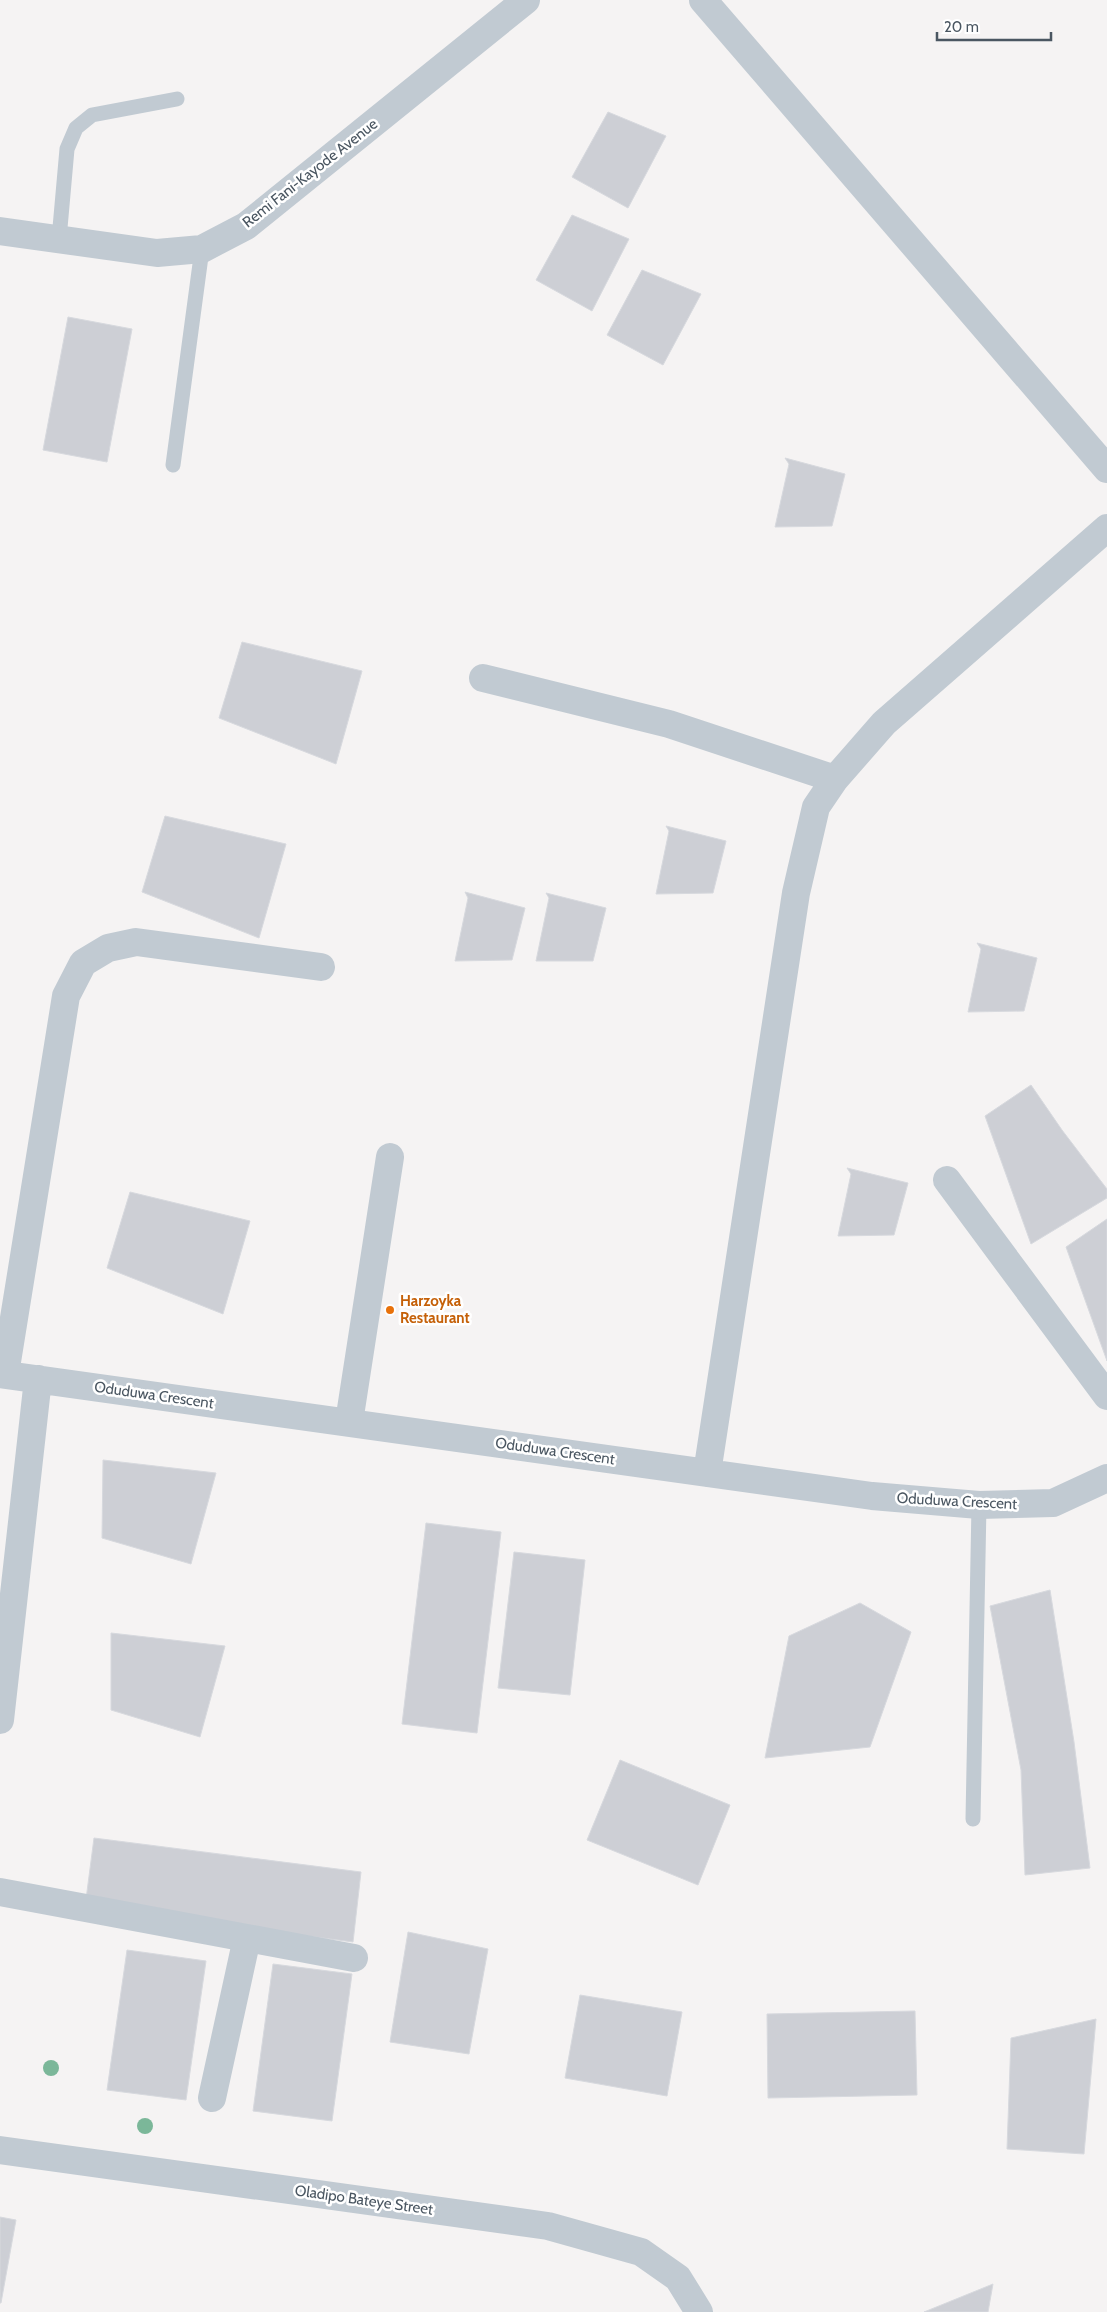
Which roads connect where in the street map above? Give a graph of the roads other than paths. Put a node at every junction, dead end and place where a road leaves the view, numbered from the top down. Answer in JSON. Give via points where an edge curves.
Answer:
{"nodes":[{"id":1,"x":526,"y":0,"type":"edge"},
{"id":2,"x":703,"y":0,"type":"edge"},
{"id":3,"x":177,"y":99,"type":"dead end"},
{"id":4,"x":0,"y":231,"type":"edge"},
{"id":5,"x":59,"y":239,"type":"junction"},
{"id":6,"x":202,"y":249,"type":"junction"},
{"id":7,"x":173,"y":465,"type":"dead end"},
{"id":8,"x":1107,"y":470,"type":"edge"},
{"id":9,"x":1107,"y":528,"type":"edge"},
{"id":10,"x":483,"y":678,"type":"dead end"},
{"id":11,"x":835,"y":779,"type":"junction"},
{"id":12,"x":321,"y":966,"type":"dead end"},
{"id":13,"x":390,"y":1157,"type":"dead end"},
{"id":14,"x":947,"y":1180,"type":"dead end"},
{"id":15,"x":3,"y":1374,"type":"edge"},
{"id":16,"x":38,"y":1379,"type":"junction"},
{"id":17,"x":1107,"y":1396,"type":"edge"},
{"id":18,"x":349,"y":1422,"type":"junction"},
{"id":19,"x":708,"y":1473,"type":"junction"},
{"id":20,"x":1107,"y":1478,"type":"edge"},
{"id":21,"x":979,"y":1505,"type":"junction"},
{"id":22,"x":0,"y":1720,"type":"edge"},
{"id":23,"x":973,"y":1819,"type":"dead end"},
{"id":24,"x":0,"y":1892,"type":"edge"},
{"id":25,"x":247,"y":1938,"type":"junction"},
{"id":26,"x":354,"y":1958,"type":"dead end"},
{"id":27,"x":212,"y":2098,"type":"dead end"},
{"id":28,"x":0,"y":2150,"type":"edge"},
{"id":29,"x":700,"y":2312,"type":"edge"}],
"edges":[{"from":1,"to":6,"type":"street","name":"Remi Fani-Kayode Avenue","via":[[246,226]]},
{"from":2,"to":8,"type":"street"},
{"from":3,"to":5,"type":"lane","via":[[92,115],[76,128],[67,149]]},
{"from":4,"to":5,"type":"street","name":"Remi Fani-Kayode Avenue"},
{"from":5,"to":6,"type":"street","name":"Remi Fani-Kayode Avenue","via":[[157,253]]},
{"from":6,"to":7,"type":"lane"},
{"from":9,"to":11,"type":"street","via":[[884,723]]},
{"from":10,"to":11,"type":"street","via":[[669,724]]},
{"from":11,"to":19,"type":"street","via":[[816,807],[796,893]]},
{"from":12,"to":15,"type":"street","via":[[136,942],[108,948],[83,963],[66,996]]},
{"from":13,"to":18,"type":"street"},
{"from":14,"to":17,"type":"street"},
{"from":15,"to":16,"type":"street","name":"Oduduwa Crescent"},
{"from":16,"to":18,"type":"street","name":"Oduduwa Crescent"},
{"from":16,"to":22,"type":"street"},
{"from":18,"to":19,"type":"street","name":"Oduduwa Crescent"},
{"from":19,"to":21,"type":"street","name":"Oduduwa Crescent","via":[[872,1496]]},
{"from":20,"to":21,"type":"street","name":"Oduduwa Crescent","via":[[1053,1503]]},
{"from":21,"to":23,"type":"lane"},
{"from":24,"to":25,"type":"street"},
{"from":25,"to":26,"type":"street"},
{"from":25,"to":27,"type":"street"},
{"from":28,"to":29,"type":"street","name":"Oladipo Bateye Street","via":[[548,2226],[641,2252],[678,2278]]}]}
